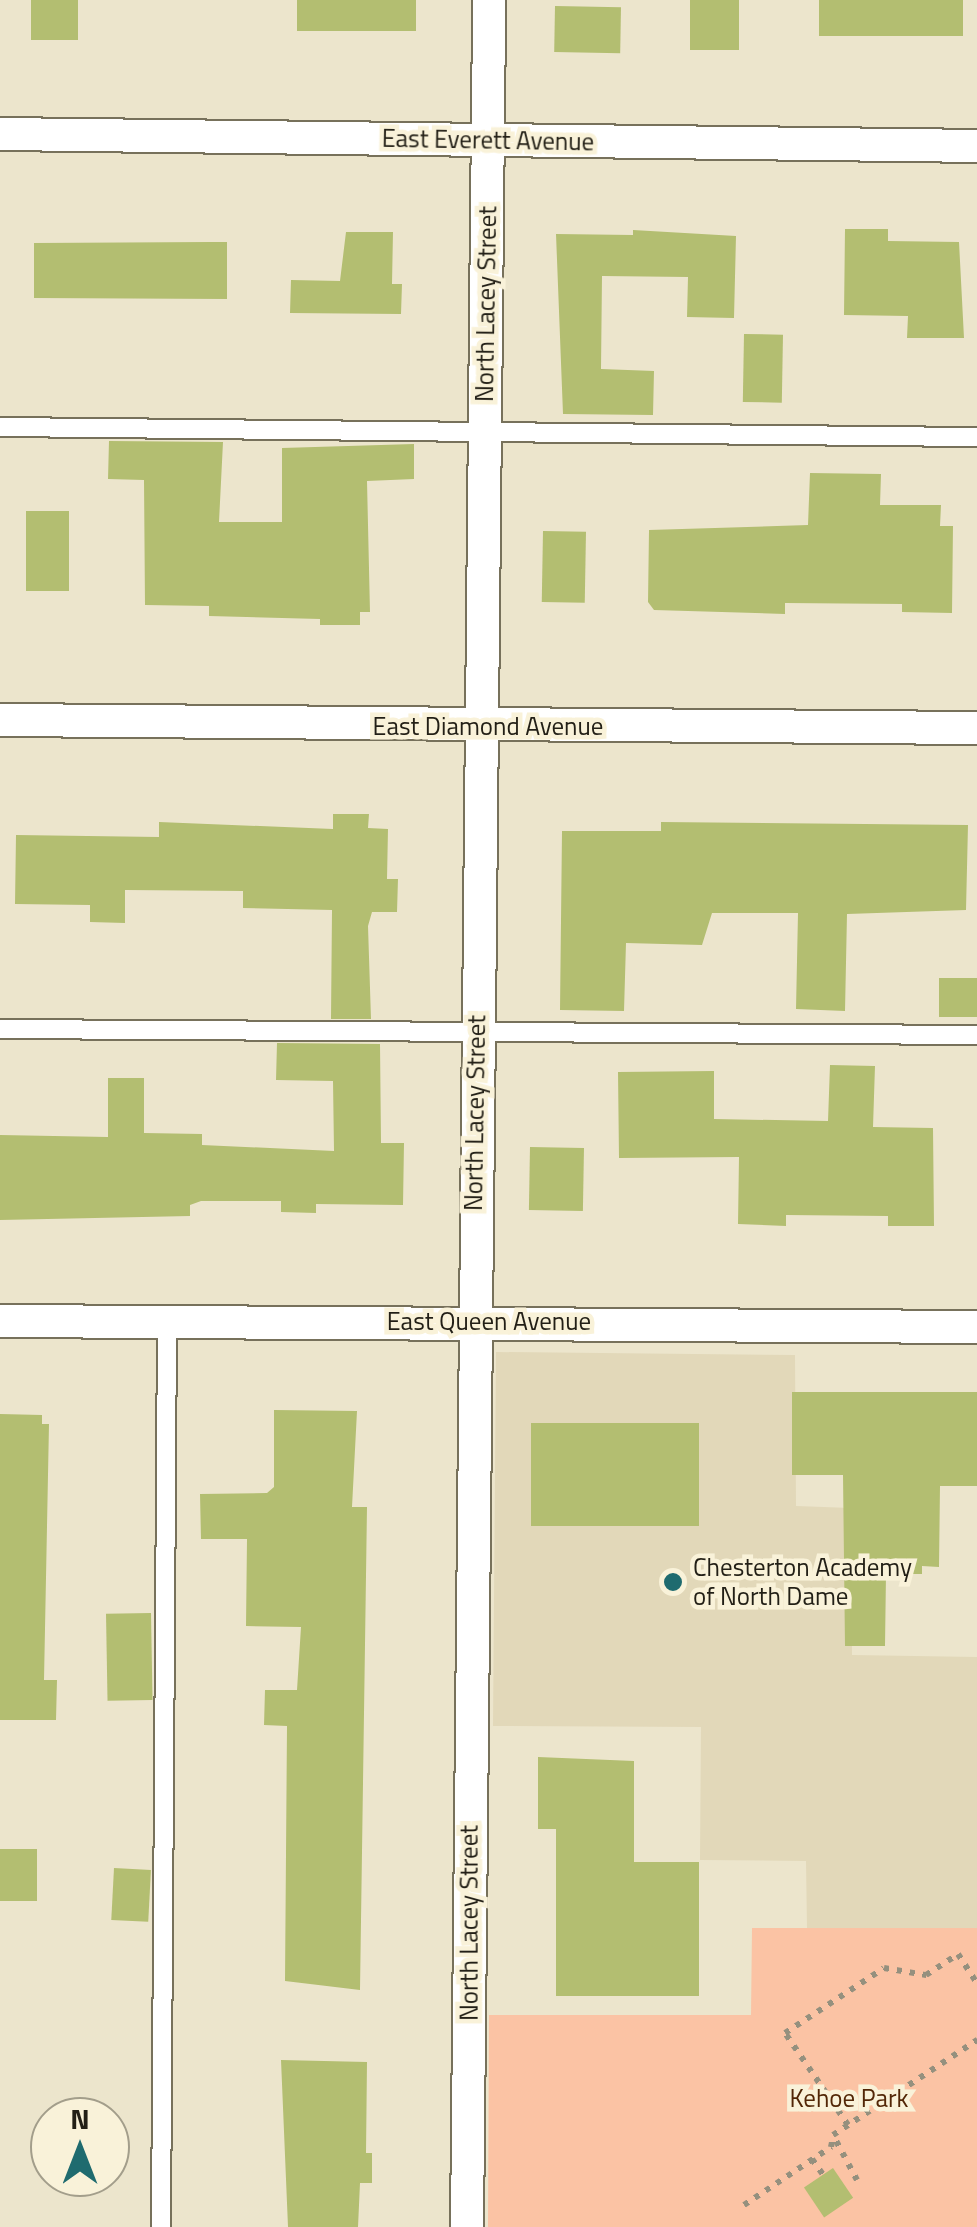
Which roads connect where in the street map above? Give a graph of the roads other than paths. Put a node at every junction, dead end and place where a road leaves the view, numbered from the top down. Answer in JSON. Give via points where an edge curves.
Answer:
{"nodes":[{"id":1,"x":489,"y":0,"type":"edge"},
{"id":2,"x":0,"y":134,"type":"edge"},
{"id":3,"x":488,"y":140,"type":"junction"},
{"id":4,"x":977,"y":146,"type":"edge"},
{"id":5,"x":0,"y":427,"type":"edge"},
{"id":6,"x":484,"y":428,"type":"junction"},
{"id":7,"x":977,"y":437,"type":"edge"},
{"id":8,"x":0,"y":720,"type":"edge"},
{"id":9,"x":480,"y":726,"type":"junction"},
{"id":10,"x":977,"y":728,"type":"edge"},
{"id":11,"x":0,"y":1029,"type":"edge"},
{"id":12,"x":476,"y":1033,"type":"junction"},
{"id":13,"x":977,"y":1035,"type":"edge"},
{"id":14,"x":0,"y":1320,"type":"edge"},
{"id":15,"x":167,"y":1320,"type":"junction"},
{"id":16,"x":472,"y":1320,"type":"junction"},
{"id":17,"x":977,"y":1327,"type":"edge"},
{"id":18,"x":162,"y":2227,"type":"edge"},
{"id":19,"x":467,"y":2227,"type":"edge"}],
"edges":[{"from":1,"to":3,"type":"street","name":"North Lacey Street"},
{"from":2,"to":3,"type":"street","name":"East Everett Avenue"},
{"from":3,"to":4,"type":"street","name":"East Everett Avenue"},
{"from":3,"to":6,"type":"street","name":"North Lacey Street"},
{"from":5,"to":6,"type":"lane"},
{"from":6,"to":7,"type":"lane"},
{"from":6,"to":9,"type":"street","name":"North Lacey Street"},
{"from":8,"to":9,"type":"street","name":"East Diamond Avenue"},
{"from":9,"to":10,"type":"street","name":"East Diamond Avenue"},
{"from":9,"to":12,"type":"street","name":"North Lacey Street"},
{"from":11,"to":12,"type":"lane"},
{"from":12,"to":13,"type":"lane"},
{"from":12,"to":16,"type":"street","name":"North Lacey Street"},
{"from":14,"to":15,"type":"street","name":"East Queen Avenue"},
{"from":15,"to":16,"type":"street","name":"East Queen Avenue"},
{"from":15,"to":18,"type":"lane"},
{"from":16,"to":17,"type":"street","name":"East Queen Avenue"},
{"from":16,"to":19,"type":"street","name":"North Lacey Street"}]}
